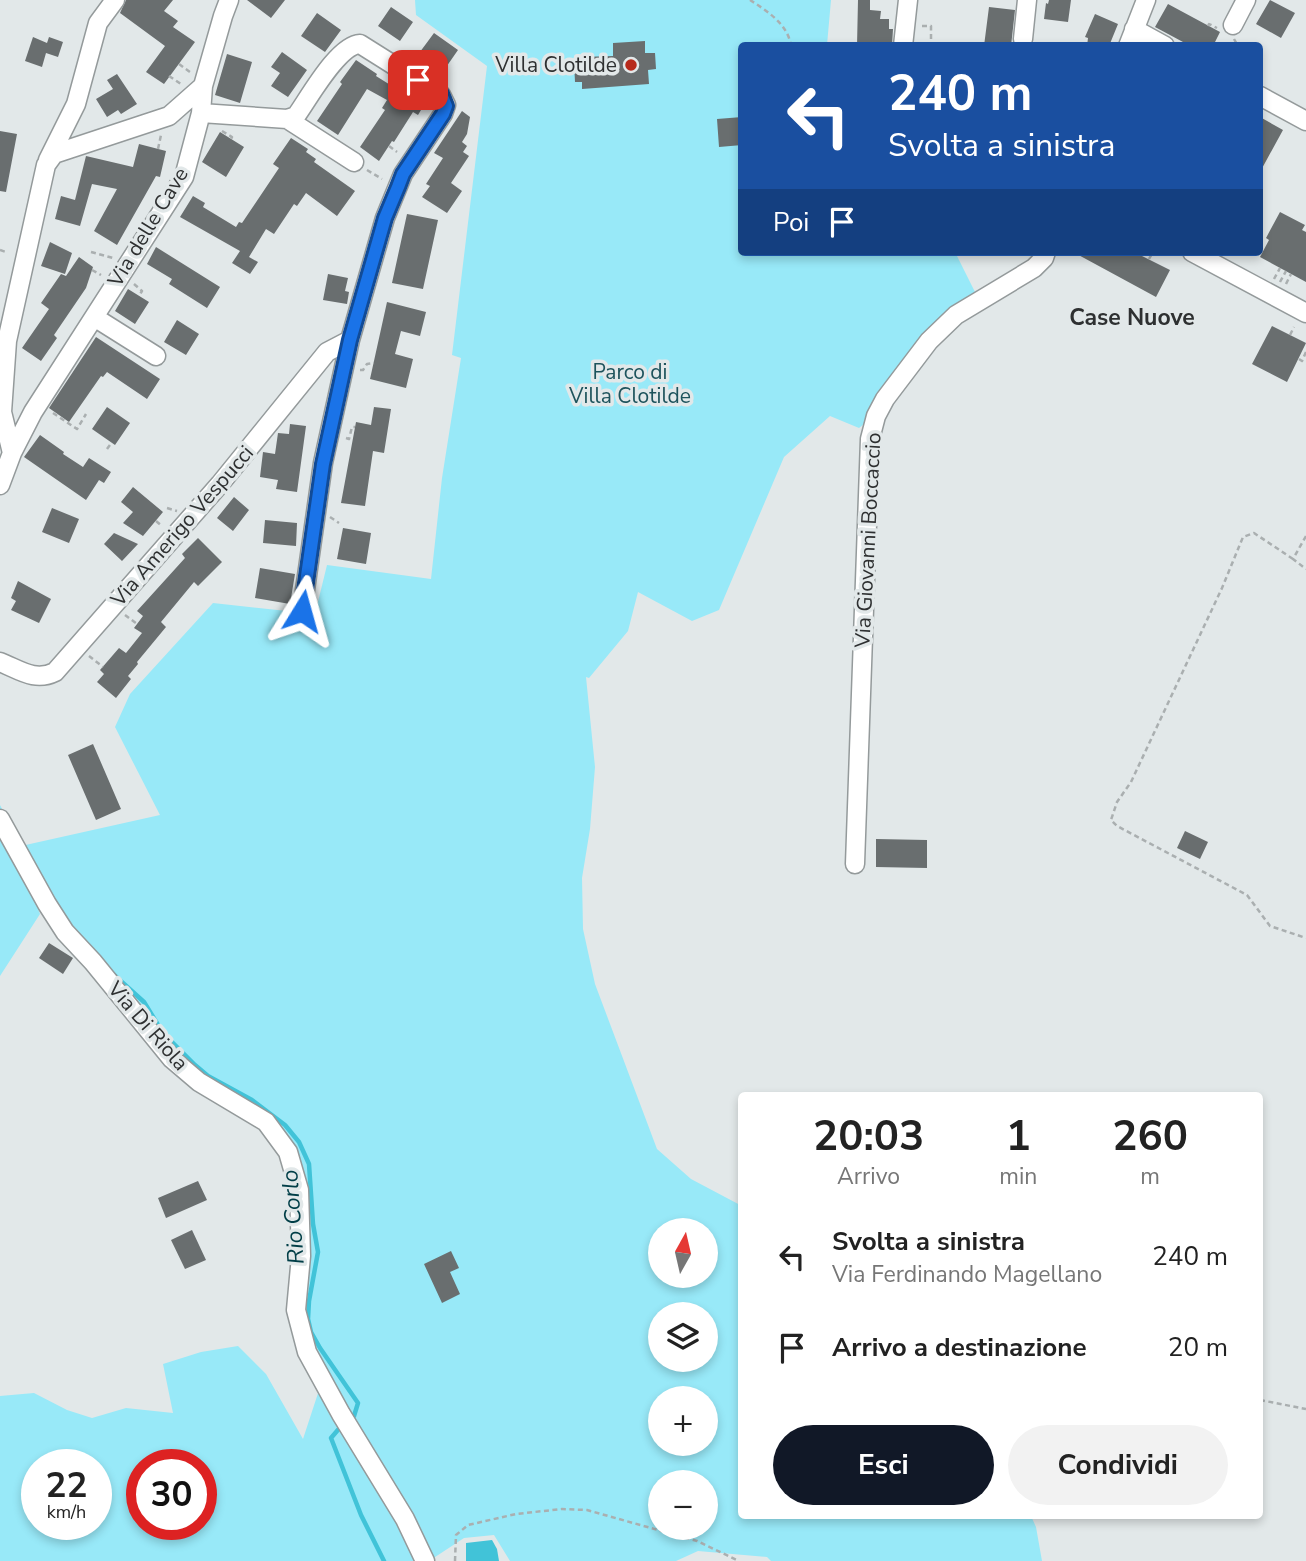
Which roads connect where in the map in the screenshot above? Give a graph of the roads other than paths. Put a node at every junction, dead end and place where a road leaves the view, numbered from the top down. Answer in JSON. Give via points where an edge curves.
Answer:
{"nodes":[{"id":1,"x":116,"y":0,"type":"edge"},
{"id":2,"x":229,"y":0,"type":"edge"},
{"id":3,"x":908,"y":0,"type":"edge"},
{"id":4,"x":1027,"y":0,"type":"edge"},
{"id":5,"x":1146,"y":0,"type":"edge"},
{"id":6,"x":1246,"y":0,"type":"edge"},
{"id":7,"x":1233,"y":25,"type":"dead end"},
{"id":8,"x":1131,"y":37,"type":"edge"},
{"id":9,"x":1023,"y":40,"type":"dead end"},
{"id":10,"x":904,"y":42,"type":"edge"},
{"id":11,"x":1150,"y":42,"type":"edge"},
{"id":12,"x":199,"y":81,"type":"junction"},
{"id":13,"x":1263,"y":98,"type":"edge"},
{"id":14,"x":178,"y":108,"type":"junction"},
{"id":15,"x":201,"y":113,"type":"junction"},
{"id":16,"x":287,"y":119,"type":"junction"},
{"id":17,"x":1306,"y":121,"type":"edge"},
{"id":18,"x":195,"y":134,"type":"junction"},
{"id":19,"x":354,"y":162,"type":"road end"},
{"id":20,"x":46,"y":165,"type":"junction"},
{"id":21,"x":1045,"y":256,"type":"edge"},
{"id":22,"x":1199,"y":256,"type":"edge"},
{"id":23,"x":1306,"y":313,"type":"edge"},
{"id":24,"x":94,"y":317,"type":"junction"},
{"id":25,"x":350,"y":340,"type":"junction"},
{"id":26,"x":156,"y":356,"type":"dead end"},
{"id":27,"x":2,"y":412,"type":"junction"},
{"id":28,"x":28,"y":422,"type":"junction"},
{"id":29,"x":12,"y":453,"type":"junction"},
{"id":30,"x":0,"y":485,"type":"edge"},
{"id":31,"x":302,"y":611,"type":"dead end"},
{"id":32,"x":0,"y":662,"type":"edge"},
{"id":33,"x":0,"y":819,"type":"edge"},
{"id":34,"x":855,"y":864,"type":"dead end"},
{"id":35,"x":425,"y":1561,"type":"edge"}],
"edges":[{"from":1,"to":20,"type":"street","via":[[98,23],[76,104]]},
{"from":2,"to":12,"type":"street","name":"Via delle Cave"},
{"from":3,"to":10,"type":"street"},
{"from":4,"to":9,"type":"street"},
{"from":5,"to":8,"type":"street"},
{"from":6,"to":7,"type":"street"},
{"from":8,"to":11,"type":"street"},
{"from":12,"to":14,"type":"street"},
{"from":12,"to":15,"type":"street","name":"Via delle Cave"},
{"from":13,"to":17,"type":"street"},
{"from":14,"to":18,"type":"street"},
{"from":14,"to":20,"type":"street","via":[[169,116],[54,154]]},
{"from":15,"to":16,"type":"street"},
{"from":15,"to":18,"type":"street","name":"Via delle Cave"},
{"from":16,"to":19,"type":"street"},
{"from":16,"to":25,"type":"street","via":[[296,116],[342,52],[353,45],[368,47],[441,94],[446,106],[403,174],[385,218]]},
{"from":18,"to":24,"type":"street","name":"Via delle Cave","via":[[184,177]]},
{"from":20,"to":27,"type":"street","via":[[8,341]]},
{"from":21,"to":34,"type":"street","name":"Via Giovanni Boccaccio","via":[[1034,268],[956,315],[929,341],[876,416],[870,439]]},
{"from":22,"to":23,"type":"street"},
{"from":24,"to":26,"type":"street"},
{"from":24,"to":28,"type":"street","name":"Via delle Cave"},
{"from":25,"to":31,"type":"street","via":[[323,464]]},
{"from":25,"to":32,"type":"street","name":"Via Amerigo Vespucci","via":[[327,352],[220,484],[55,672],[37,677]]},
{"from":27,"to":28,"type":"street"},
{"from":27,"to":29,"type":"street"},
{"from":28,"to":29,"type":"street","name":"Via delle Cave"},
{"from":29,"to":30,"type":"street","name":"Via delle Cave"},
{"from":33,"to":35,"type":"street","name":"Via Di Riola","via":[[65,932],[172,1059],[199,1082],[265,1122],[288,1152],[299,1190],[301,1256],[296,1310],[306,1352]]}]}
